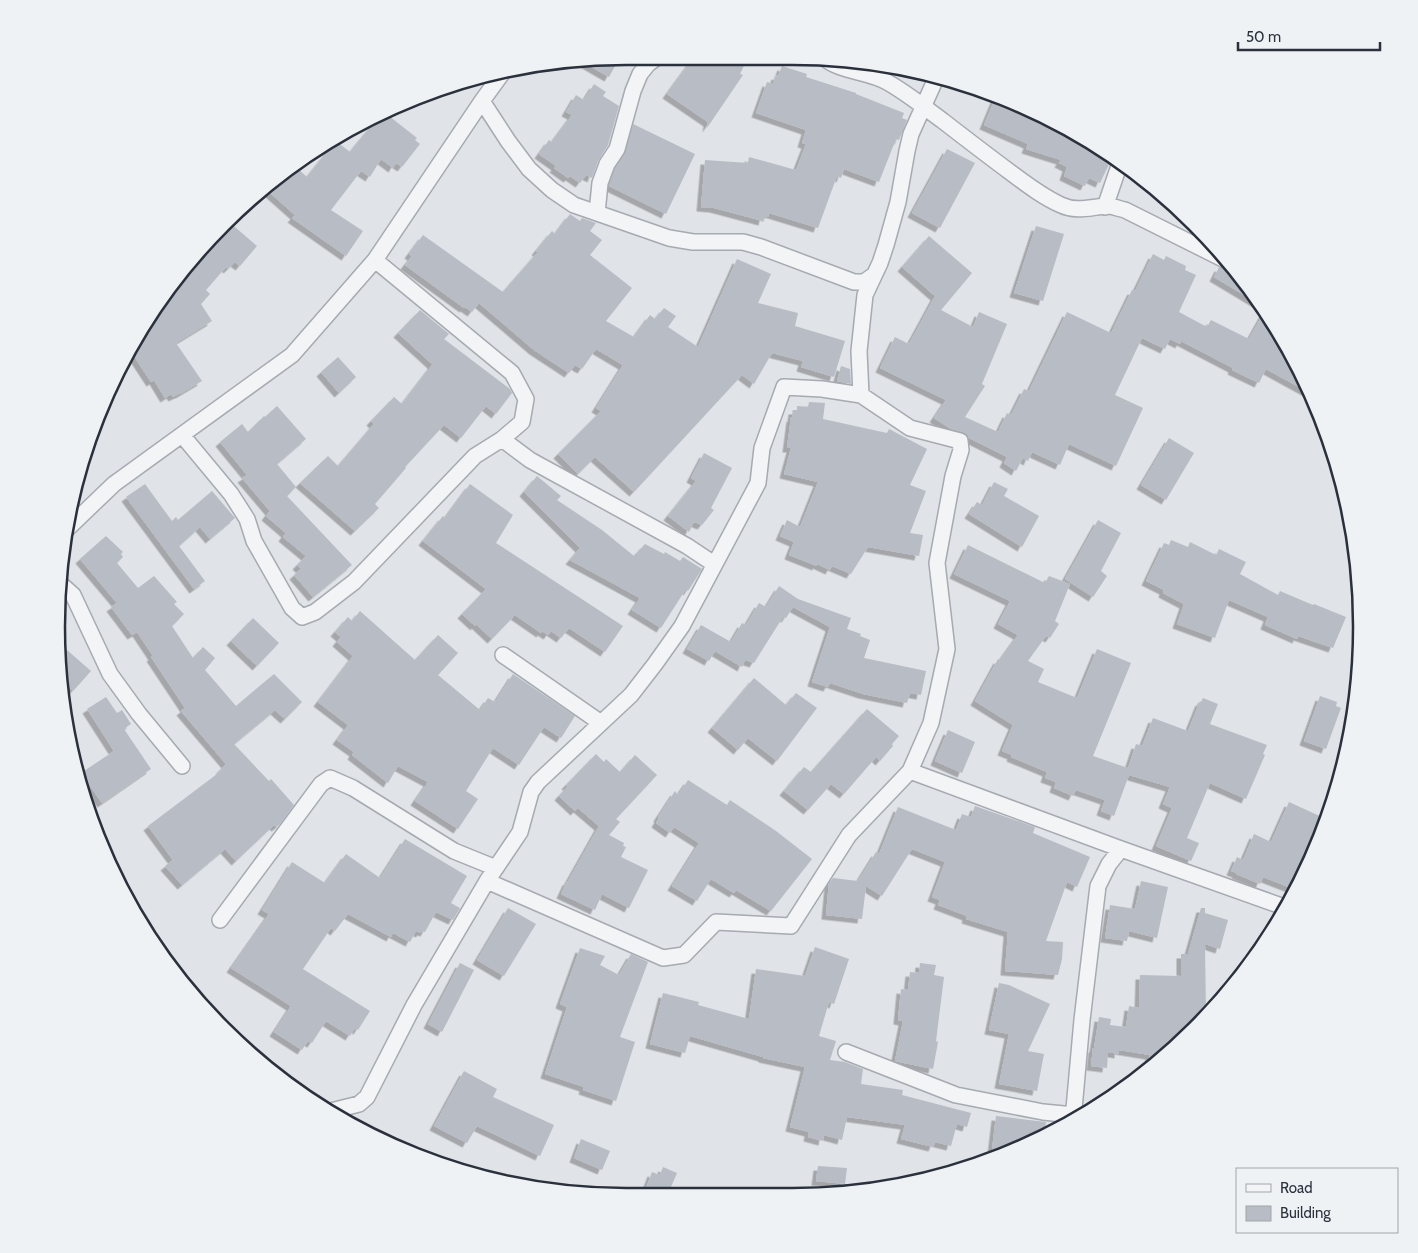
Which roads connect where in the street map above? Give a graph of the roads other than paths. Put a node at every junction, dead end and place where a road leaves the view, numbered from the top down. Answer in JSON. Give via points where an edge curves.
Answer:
{"nodes":[{"id":1,"x":647,"y":65,"type":"edge"},
{"id":2,"x":842,"y":68,"type":"edge"},
{"id":3,"x":497,"y":80,"type":"edge"},
{"id":4,"x":934,"y":83,"type":"edge"},
{"id":5,"x":482,"y":101,"type":"junction"},
{"id":6,"x":923,"y":106,"type":"junction"},
{"id":7,"x":1118,"y":170,"type":"edge"},
{"id":8,"x":1105,"y":207,"type":"junction"},
{"id":9,"x":597,"y":213,"type":"junction"},
{"id":10,"x":1211,"y":253,"type":"edge"},
{"id":11,"x":375,"y":260,"type":"junction"},
{"id":12,"x":874,"y":275,"type":"junction"},
{"id":13,"x":854,"y":282,"type":"junction"},
{"id":14,"x":865,"y":295,"type":"junction"},
{"id":15,"x":861,"y":395,"type":"junction"},
{"id":16,"x":182,"y":435,"type":"junction"},
{"id":17,"x":502,"y":439,"type":"junction"},
{"id":18,"x":75,"y":521,"type":"edge"},
{"id":19,"x":714,"y":564,"type":"junction"},
{"id":20,"x":66,"y":590,"type":"edge"},
{"id":21,"x":503,"y":655,"type":"dead end"},
{"id":22,"x":601,"y":723,"type":"junction"},
{"id":23,"x":182,"y":766,"type":"dead end"},
{"id":24,"x":910,"y":770,"type":"junction"},
{"id":25,"x":1121,"y":848,"type":"junction"},
{"id":26,"x":496,"y":868,"type":"junction"},
{"id":27,"x":487,"y":881,"type":"junction"},
{"id":28,"x":1279,"y":905,"type":"edge"},
{"id":29,"x":220,"y":920,"type":"dead end"},
{"id":30,"x":846,"y":1052,"type":"dead end"},
{"id":31,"x":339,"y":1109,"type":"edge"},
{"id":32,"x":1073,"y":1112,"type":"edge"},
{"id":33,"x":1067,"y":1116,"type":"edge"}],
"edges":[{"from":1,"to":9,"type":"street","via":[[636,82],[617,149],[600,183]]},
{"from":2,"to":6,"type":"street","via":[[886,81]]},
{"from":3,"to":5,"type":"street"},
{"from":4,"to":6,"type":"street"},
{"from":5,"to":9,"type":"street","via":[[529,169],[574,205]]},
{"from":5,"to":11,"type":"street"},
{"from":6,"to":8,"type":"street","via":[[1026,184],[1062,206],[1075,209]]},
{"from":6,"to":12,"type":"street","via":[[909,142],[898,202]]},
{"from":7,"to":8,"type":"street"},
{"from":8,"to":10,"type":"street","via":[[1125,210]]},
{"from":9,"to":13,"type":"street","via":[[669,238],[693,242],[743,242]]},
{"from":11,"to":16,"type":"street","via":[[292,355]]},
{"from":11,"to":17,"type":"street","via":[[512,373],[526,400],[522,422]]},
{"from":12,"to":13,"type":"street","via":[[864,282]]},
{"from":12,"to":14,"type":"street"},
{"from":13,"to":14,"type":"street"},
{"from":14,"to":15,"type":"street","via":[[859,351]]},
{"from":15,"to":19,"type":"street","via":[[784,387],[762,448],[758,483]]},
{"from":15,"to":24,"type":"street","via":[[910,428],[960,441],[961,450],[938,563],[947,648],[932,723]]},
{"from":16,"to":17,"type":"street","via":[[231,494],[287,600],[302,617],[315,612],[354,582],[475,456]]},
{"from":16,"to":18,"type":"street","via":[[114,484]]},
{"from":17,"to":19,"type":"street","via":[[530,460]]},
{"from":19,"to":22,"type":"street","via":[[682,626],[655,664],[631,695]]},
{"from":20,"to":23,"type":"street","via":[[72,595],[110,674]]},
{"from":21,"to":22,"type":"street"},
{"from":22,"to":26,"type":"street","via":[[530,792],[520,832]]},
{"from":24,"to":25,"type":"street"},
{"from":24,"to":27,"type":"street","via":[[849,835],[792,926],[716,922],[684,955],[663,958]]},
{"from":25,"to":28,"type":"street"},
{"from":25,"to":32,"type":"street","via":[[1098,886]]},
{"from":26,"to":27,"type":"street"},
{"from":26,"to":29,"type":"street","via":[[454,851],[353,788],[330,778],[321,784]]},
{"from":27,"to":31,"type":"street","via":[[414,1005],[367,1097],[358,1104]]},
{"from":30,"to":33,"type":"street","via":[[956,1095]]}]}
